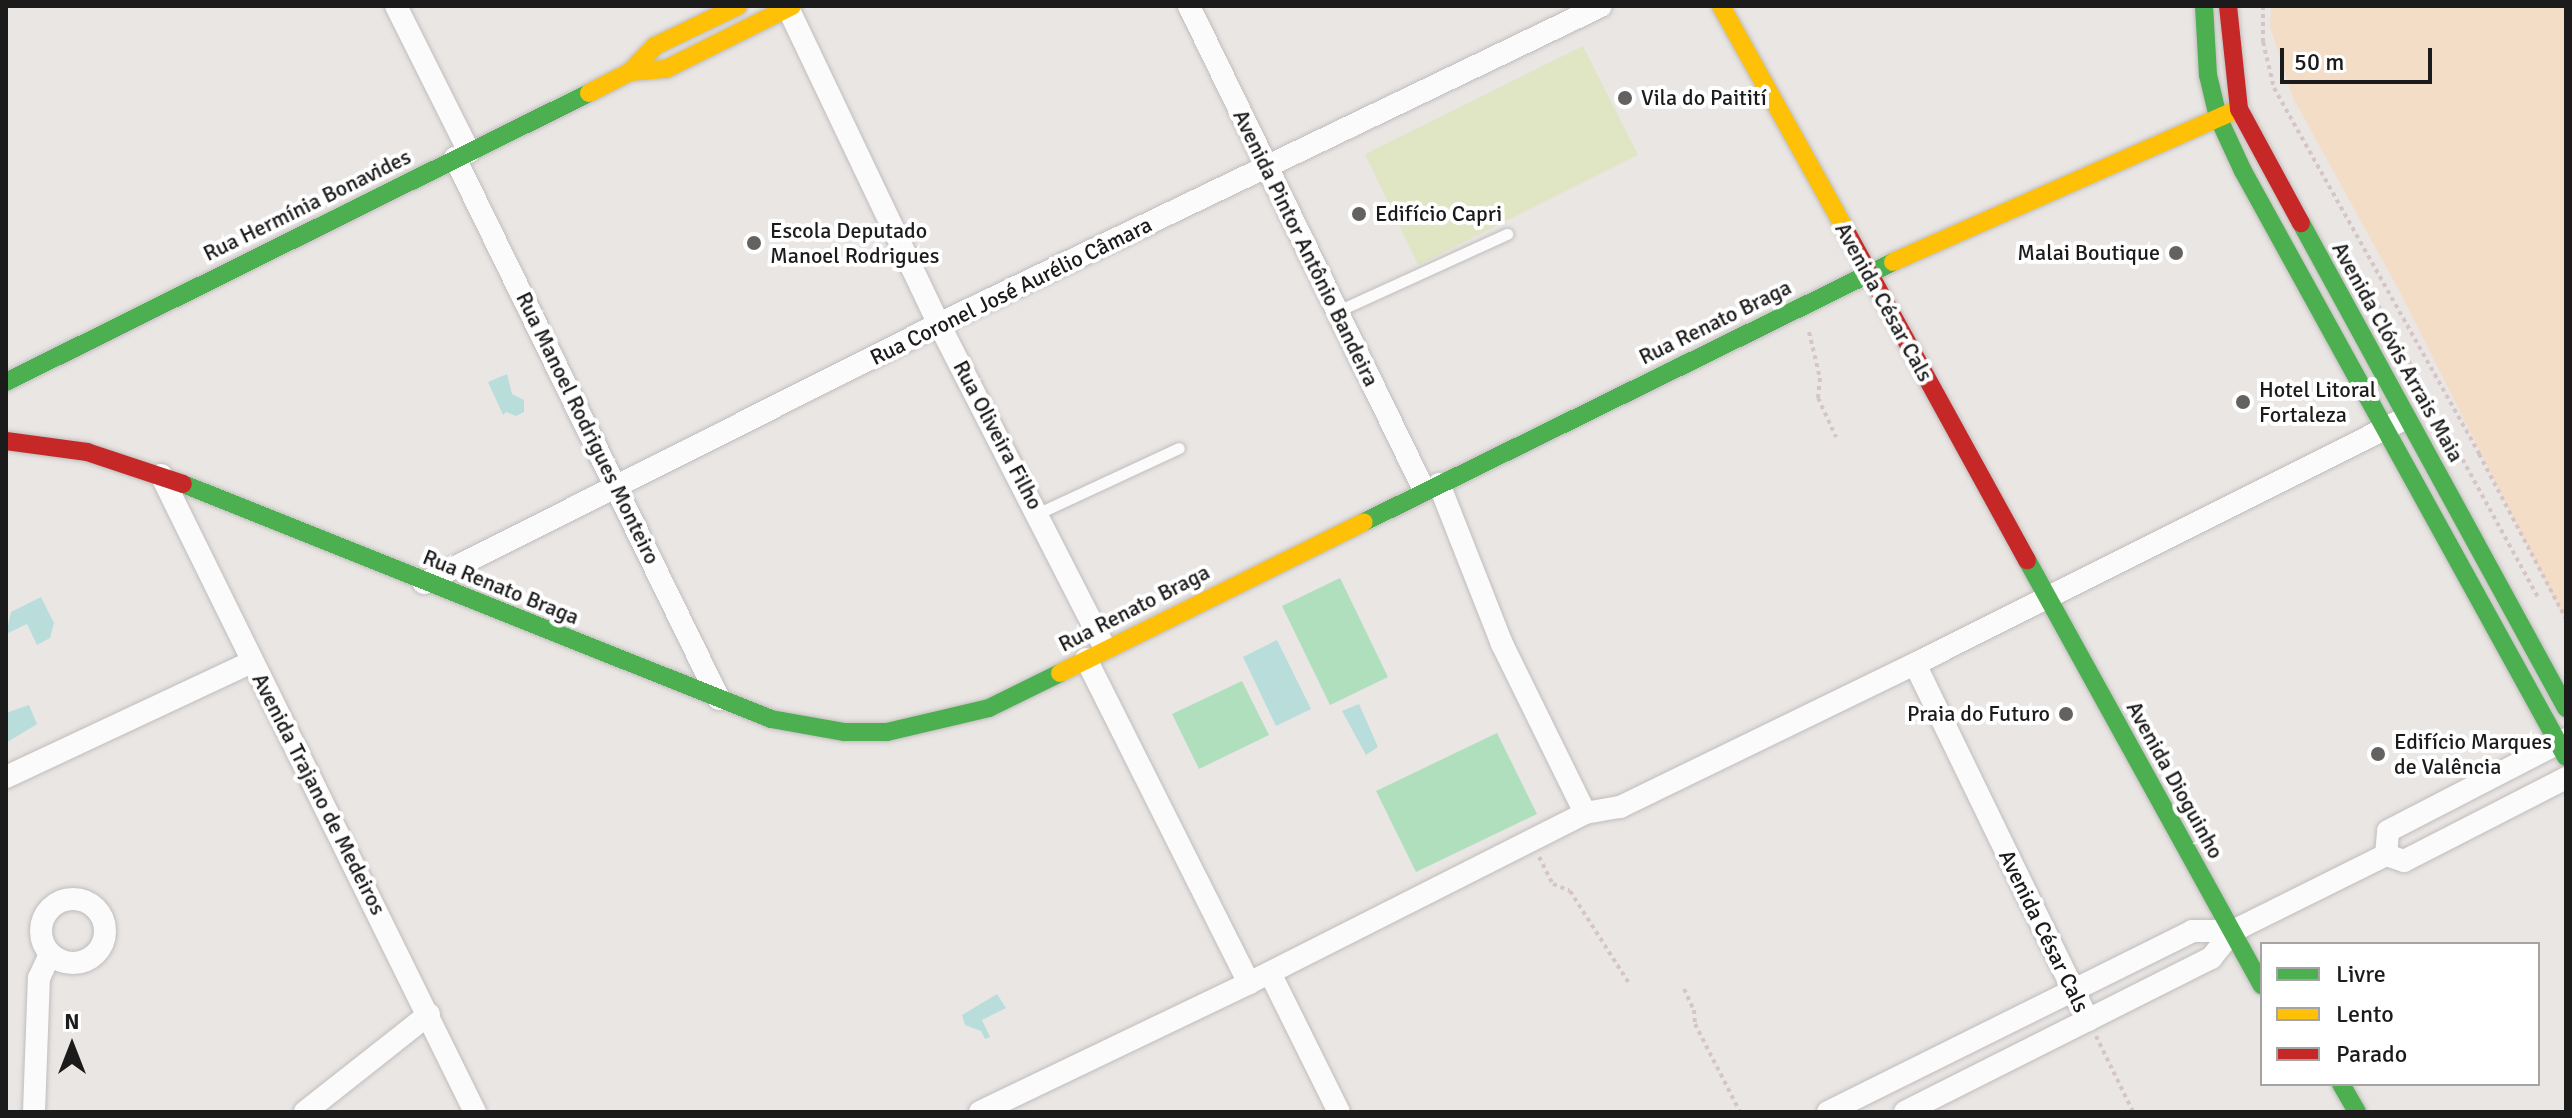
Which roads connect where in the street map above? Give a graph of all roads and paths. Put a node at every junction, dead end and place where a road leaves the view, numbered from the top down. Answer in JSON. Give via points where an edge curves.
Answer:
{"nodes":[{"id":1,"x":396,"y":6,"type":"edge"},
{"id":2,"x":738,"y":6,"type":"edge"},
{"id":3,"x":1189,"y":6,"type":"edge"},
{"id":4,"x":1601,"y":6,"type":"edge"},
{"id":5,"x":1721,"y":6,"type":"edge"},
{"id":6,"x":2204,"y":6,"type":"edge"},
{"id":7,"x":2228,"y":6,"type":"edge"},
{"id":8,"x":2263,"y":6,"type":"edge"},
{"id":9,"x":789,"y":7,"type":"edge"},
{"id":10,"x":630,"y":72,"type":"junction"},
{"id":11,"x":2239,"y":109,"type":"junction"},
{"id":12,"x":2218,"y":117,"type":"junction"},
{"id":13,"x":462,"y":155,"type":"junction"},
{"id":14,"x":1266,"y":168,"type":"junction"},
{"id":15,"x":1507,"y":234,"type":"dead end"},
{"id":16,"x":1876,"y":244,"type":"dead end"},
{"id":17,"x":1888,"y":264,"type":"junction"},
{"id":18,"x":1868,"y":273,"type":"junction"},
{"id":19,"x":1898,"y":281,"type":"dead end"},
{"id":20,"x":2373,"y":295,"type":"dead end"},
{"id":21,"x":1799,"y":308,"type":"junction"},
{"id":22,"x":1338,"y":311,"type":"junction"},
{"id":23,"x":939,"y":324,"type":"junction"},
{"id":24,"x":6,"y":382,"type":"edge"},
{"id":25,"x":2406,"y":418,"type":"junction"},
{"id":26,"x":2384,"y":429,"type":"junction"},
{"id":27,"x":1836,"y":437,"type":"dead end"},
{"id":28,"x":6,"y":441,"type":"edge"},
{"id":29,"x":1179,"y":448,"type":"dead end"},
{"id":30,"x":161,"y":475,"type":"junction"},
{"id":31,"x":616,"y":485,"type":"junction"},
{"id":32,"x":1432,"y":487,"type":"junction"},
{"id":33,"x":1039,"y":513,"type":"junction"},
{"id":34,"x":424,"y":583,"type":"junction"},
{"id":35,"x":2061,"y":591,"type":"junction"},
{"id":36,"x":2544,"y":610,"type":"dead end"},
{"id":37,"x":2566,"y":619,"type":"edge"},
{"id":38,"x":1095,"y":654,"type":"junction"},
{"id":39,"x":252,"y":662,"type":"junction"},
{"id":40,"x":1915,"y":664,"type":"junction"},
{"id":41,"x":719,"y":699,"type":"junction"},
{"id":42,"x":2566,"y":708,"type":"edge"},
{"id":43,"x":2563,"y":747,"type":"edge"},
{"id":44,"x":6,"y":777,"type":"edge"},
{"id":45,"x":2566,"y":778,"type":"edge"},
{"id":46,"x":1585,"y":813,"type":"junction"},
{"id":47,"x":1530,"y":840,"type":"junction"},
{"id":48,"x":2386,"y":855,"type":"junction"},
{"id":49,"x":2242,"y":921,"type":"junction"},
{"id":50,"x":2261,"y":942,"type":"edge"},
{"id":51,"x":50,"y":954,"type":"dead end"},
{"id":52,"x":1270,"y":973,"type":"junction"},
{"id":53,"x":2260,"y":979,"type":"edge"},
{"id":54,"x":1249,"y":983,"type":"junction"},
{"id":55,"x":1630,"y":985,"type":"dead end"},
{"id":56,"x":1684,"y":989,"type":"dead end"},
{"id":57,"x":2073,"y":990,"type":"junction"},
{"id":58,"x":429,"y":1014,"type":"junction"},
{"id":59,"x":2088,"y":1020,"type":"junction"},
{"id":60,"x":2342,"y":1086,"type":"edge"},
{"id":61,"x":34,"y":1112,"type":"edge"},
{"id":62,"x":305,"y":1112,"type":"edge"},
{"id":63,"x":475,"y":1112,"type":"edge"},
{"id":64,"x":980,"y":1112,"type":"edge"},
{"id":65,"x":1339,"y":1112,"type":"edge"},
{"id":66,"x":1740,"y":1112,"type":"edge"},
{"id":67,"x":1828,"y":1112,"type":"edge"},
{"id":68,"x":1905,"y":1112,"type":"edge"},
{"id":69,"x":2133,"y":1112,"type":"edge"},
{"id":70,"x":2357,"y":1112,"type":"edge"}],
"edges":[{"from":1,"to":13,"type":"street","name":"Rua Manoel Rodrigues Monteiro"},
{"from":2,"to":10,"type":"main road","name":"Rua Hermínia Bonavides","via":[[655,46]]},
{"from":3,"to":14,"type":"street","name":"Avenida Pintor Antônio Bandeira"},
{"from":4,"to":14,"type":"street","name":"Rua Coronel José Aurélio Câmara"},
{"from":5,"to":18,"type":"main road","name":"Avenida César Cals"},
{"from":6,"to":12,"type":"main road","via":[[2208,75]]},
{"from":7,"to":11,"type":"main road","name":"Avenida Clóvis Arrais Maia"},
{"from":8,"to":37,"type":"path","via":[[2263,42],[2274,88]]},
{"from":9,"to":10,"type":"main road","name":"Rua Hermínia Bonavides","via":[[666,69]]},
{"from":9,"to":23,"type":"street","name":"Rua Oliveira Filho"},
{"from":10,"to":13,"type":"main road","name":"Rua Hermínia Bonavides"},
{"from":11,"to":12,"type":"main road","name":"Rua Renato Braga"},
{"from":11,"to":25,"type":"main road","name":"Avenida Clóvis Arrais Maia"},
{"from":12,"to":17,"type":"main road","name":"Rua Renato Braga"},
{"from":12,"to":26,"type":"main road"},
{"from":13,"to":24,"type":"main road","name":"Rua Hermínia Bonavides"},
{"from":13,"to":31,"type":"street","name":"Rua Manoel Rodrigues Monteiro"},
{"from":14,"to":22,"type":"street","name":"Avenida Pintor Antônio Bandeira"},
{"from":14,"to":23,"type":"street","name":"Rua Coronel José Aurélio Câmara"},
{"from":15,"to":22,"type":"lane"},
{"from":16,"to":17,"type":"main road","name":"Avenida César Cals"},
{"from":17,"to":18,"type":"main road","name":"Rua Renato Braga"},
{"from":17,"to":19,"type":"main road","name":"Avenida César Cals"},
{"from":18,"to":21,"type":"main road","name":"Rua Renato Braga"},
{"from":18,"to":35,"type":"main road","name":"Avenida César Cals"},
{"from":20,"to":36,"type":"path"},
{"from":21,"to":27,"type":"path","via":[[1814,342],[1818,398]]},
{"from":21,"to":32,"type":"main road","name":"Rua Renato Braga"},
{"from":22,"to":32,"type":"street","name":"Avenida Pintor Antônio Bandeira"},
{"from":23,"to":31,"type":"street","name":"Rua Coronel José Aurélio Câmara"},
{"from":23,"to":33,"type":"street","name":"Rua Oliveira Filho"},
{"from":25,"to":26,"type":"street"},
{"from":25,"to":42,"type":"main road","name":"Avenida Clóvis Arrais Maia"},
{"from":26,"to":35,"type":"street"},
{"from":26,"to":43,"type":"main road"},
{"from":28,"to":30,"type":"main road","name":"Rua Renato Braga","via":[[87,452]]},
{"from":29,"to":33,"type":"lane"},
{"from":30,"to":34,"type":"main road","name":"Rua Renato Braga"},
{"from":30,"to":39,"type":"street","name":"Avenida Trajano de Medeiros"},
{"from":31,"to":34,"type":"street","name":"Rua Coronel José Aurélio Câmara"},
{"from":31,"to":41,"type":"street","name":"Rua Manoel Rodrigues Monteiro"},
{"from":32,"to":38,"type":"main road","name":"Rua Renato Braga"},
{"from":32,"to":46,"type":"street","name":"Avenida Pintor Antônio Bandeira"},
{"from":33,"to":38,"type":"street","name":"Rua Oliveira Filho"},
{"from":34,"to":41,"type":"main road","name":"Rua Renato Braga"},
{"from":35,"to":40,"type":"street"},
{"from":35,"to":49,"type":"main road","name":"Avenida Dioguinho"},
{"from":38,"to":41,"type":"main road","name":"Rua Renato Braga","via":[[989,708],[887,732],[790,725]]},
{"from":38,"to":54,"type":"street","name":"Rua Oliveira Filho"},
{"from":39,"to":44,"type":"street"},
{"from":39,"to":58,"type":"street","name":"Avenida Trajano de Medeiros"},
{"from":40,"to":46,"type":"street","via":[[1620,807]]},
{"from":40,"to":57,"type":"street","name":"Avenida César Cals"},
{"from":43,"to":48,"type":"street","via":[[2388,831]]},
{"from":45,"to":48,"type":"street","via":[[2404,861]]},
{"from":46,"to":47,"type":"street"},
{"from":47,"to":52,"type":"street"},
{"from":47,"to":55,"type":"path","via":[[1553,884],[1570,891]]},
{"from":48,"to":49,"type":"street"},
{"from":49,"to":50,"type":"main road","name":"Avenida Dioguinho"},
{"from":49,"to":53,"type":"main road","name":"Avenida Dioguinho"},
{"from":49,"to":57,"type":"street","via":[[2192,931]]},
{"from":49,"to":59,"type":"street","via":[[2211,958]]},
{"from":51,"to":61,"type":"street","via":[[39,978]]},
{"from":52,"to":54,"type":"street"},
{"from":52,"to":65,"type":"street"},
{"from":54,"to":64,"type":"street"},
{"from":56,"to":66,"type":"path","via":[[1695,1024]]},
{"from":57,"to":59,"type":"street","name":"Avenida César Cals"},
{"from":57,"to":67,"type":"street"},
{"from":58,"to":62,"type":"street"},
{"from":58,"to":63,"type":"street","name":"Avenida Trajano de Medeiros"},
{"from":59,"to":68,"type":"street"},
{"from":59,"to":69,"type":"path","name":"Avenida César Cals"},
{"from":60,"to":70,"type":"main road"}]}
